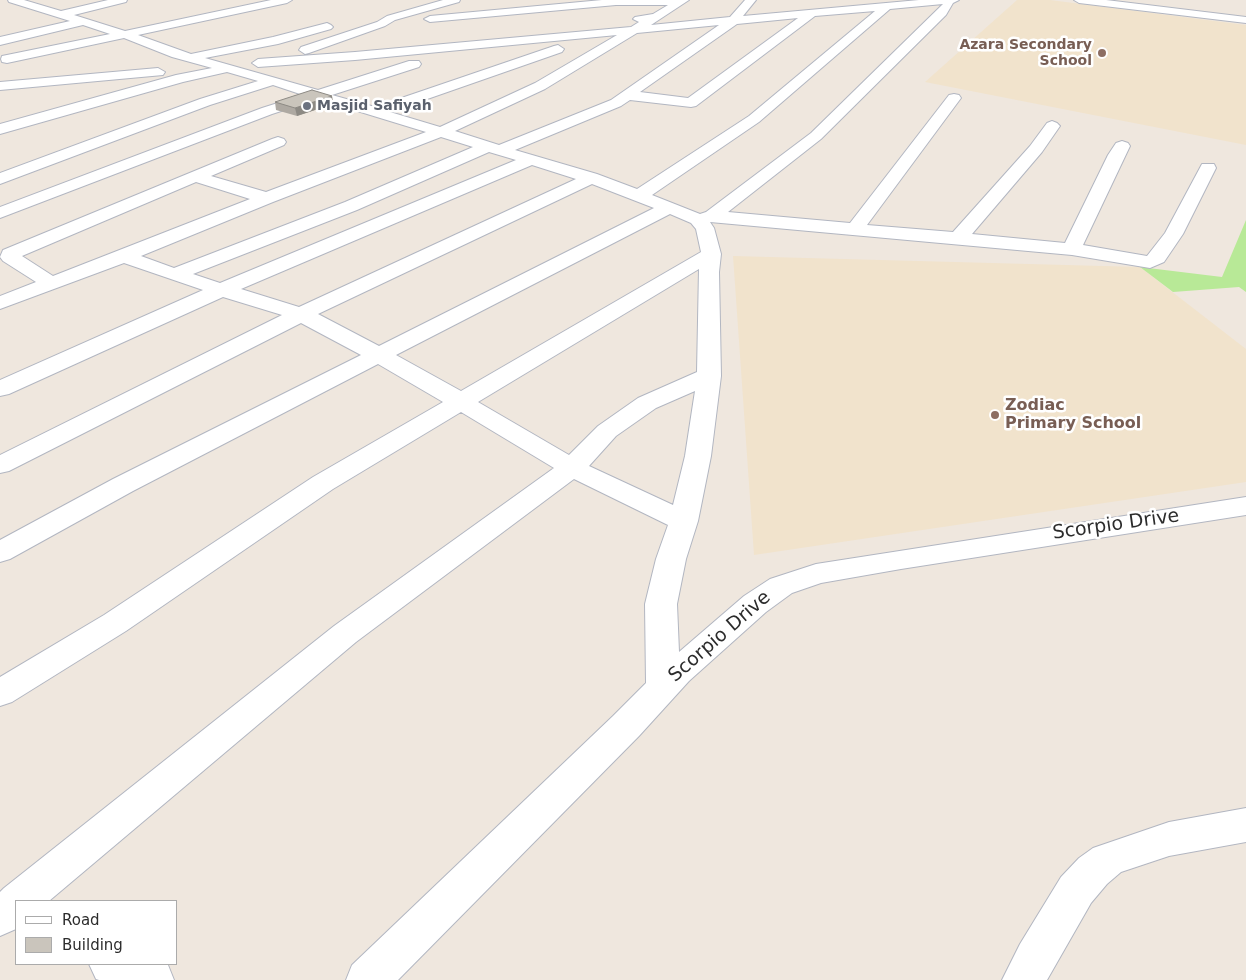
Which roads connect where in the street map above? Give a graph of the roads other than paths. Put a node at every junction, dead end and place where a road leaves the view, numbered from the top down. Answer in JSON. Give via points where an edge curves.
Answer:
{"nodes":[{"id":1,"x":4,"y":0,"type":"edge"},
{"id":2,"x":13,"y":0,"type":"edge"},
{"id":3,"x":122,"y":0,"type":"edge"},
{"id":4,"x":287,"y":0,"type":"edge"},
{"id":5,"x":455,"y":0,"type":"edge"},
{"id":6,"x":751,"y":0,"type":"edge"},
{"id":7,"x":831,"y":0,"type":"edge"},
{"id":8,"x":954,"y":0,"type":"edge"},
{"id":9,"x":1079,"y":0,"type":"edge"},
{"id":10,"x":0,"y":1,"type":"edge"},
{"id":11,"x":948,"y":1,"type":"edge"},
{"id":12,"x":403,"y":2,"type":"dead end"},
{"id":13,"x":681,"y":2,"type":"edge"},
{"id":14,"x":98,"y":3,"type":"edge"},
{"id":15,"x":1201,"y":3,"type":"dead end"},
{"id":16,"x":887,"y":6,"type":"junction"},
{"id":17,"x":431,"y":7,"type":"junction"},
{"id":18,"x":810,"y":14,"type":"junction"},
{"id":19,"x":60,"y":15,"type":"junction"},
{"id":20,"x":1211,"y":16,"type":"junction"},
{"id":21,"x":656,"y":17,"type":"junction"},
{"id":22,"x":1246,"y":20,"type":"edge"},
{"id":23,"x":386,"y":21,"type":"junction"},
{"id":24,"x":733,"y":21,"type":"junction"},
{"id":25,"x":83,"y":22,"type":"junction"},
{"id":26,"x":350,"y":22,"type":"dead end"},
{"id":27,"x":336,"y":25,"type":"dead end"},
{"id":28,"x":0,"y":29,"type":"edge"},
{"id":29,"x":639,"y":29,"type":"junction"},
{"id":30,"x":124,"y":34,"type":"junction"},
{"id":31,"x":21,"y":36,"type":"junction"},
{"id":32,"x":0,"y":41,"type":"edge"},
{"id":33,"x":614,"y":41,"type":"junction"},
{"id":34,"x":309,"y":48,"type":"junction"},
{"id":35,"x":558,"y":49,"type":"junction"},
{"id":36,"x":173,"y":52,"type":"junction"},
{"id":37,"x":7,"y":59,"type":"dead end"},
{"id":38,"x":258,"y":63,"type":"junction"},
{"id":39,"x":101,"y":64,"type":"dead end"},
{"id":40,"x":224,"y":67,"type":"junction"},
{"id":41,"x":31,"y":72,"type":"dead end"},
{"id":42,"x":273,"y":81,"type":"junction"},
{"id":43,"x":0,"y":86,"type":"edge"},
{"id":44,"x":316,"y":94,"type":"junction"},
{"id":45,"x":628,"y":95,"type":"junction"},
{"id":46,"x":954,"y":98,"type":"dead end"},
{"id":47,"x":376,"y":112,"type":"junction"},
{"id":48,"x":1052,"y":126,"type":"dead end"},
{"id":49,"x":0,"y":129,"type":"edge"},
{"id":50,"x":442,"y":132,"type":"junction"},
{"id":51,"x":278,"y":142,"type":"dead end"},
{"id":52,"x":1122,"y":146,"type":"dead end"},
{"id":53,"x":495,"y":148,"type":"junction"},
{"id":54,"x":531,"y":160,"type":"junction"},
{"id":55,"x":1208,"y":168,"type":"dead end"},
{"id":56,"x":197,"y":177,"type":"junction"},
{"id":57,"x":591,"y":178,"type":"junction"},
{"id":58,"x":0,"y":179,"type":"edge"},
{"id":59,"x":640,"y":195,"type":"junction"},
{"id":60,"x":267,"y":198,"type":"junction"},
{"id":61,"x":669,"y":207,"type":"junction"},
{"id":62,"x":0,"y":213,"type":"edge"},
{"id":63,"x":704,"y":217,"type":"junction"},
{"id":64,"x":854,"y":230,"type":"junction"},
{"id":65,"x":959,"y":237,"type":"junction"},
{"id":66,"x":8,"y":248,"type":"edge"},
{"id":67,"x":1072,"y":249,"type":"junction"},
{"id":68,"x":711,"y":254,"type":"junction"},
{"id":69,"x":124,"y":256,"type":"junction"},
{"id":70,"x":174,"y":275,"type":"junction"},
{"id":71,"x":51,"y":283,"type":"junction"},
{"id":72,"x":223,"y":290,"type":"junction"},
{"id":73,"x":0,"y":303,"type":"edge"},
{"id":74,"x":301,"y":314,"type":"junction"},
{"id":75,"x":378,"y":355,"type":"junction"},
{"id":76,"x":709,"y":376,"type":"junction"},
{"id":77,"x":0,"y":389,"type":"edge"},
{"id":78,"x":461,"y":403,"type":"junction"},
{"id":79,"x":0,"y":465,"type":"edge"},
{"id":80,"x":572,"y":468,"type":"junction"},
{"id":81,"x":1246,"y":506,"type":"edge"},
{"id":82,"x":684,"y":521,"type":"junction"},
{"id":83,"x":0,"y":552,"type":"edge"},
{"id":84,"x":663,"y":687,"type":"junction"},
{"id":85,"x":0,"y":693,"type":"edge"},
{"id":86,"x":1246,"y":824,"type":"edge"},
{"id":87,"x":20,"y":900,"type":"edge"},
{"id":88,"x":15,"y":905,"type":"edge"},
{"id":89,"x":0,"y":917,"type":"edge"},
{"id":90,"x":15,"y":924,"type":"edge"},
{"id":91,"x":114,"y":965,"type":"edge"},
{"id":92,"x":152,"y":980,"type":"edge"},
{"id":93,"x":368,"y":980,"type":"edge"},
{"id":94,"x":1024,"y":980,"type":"edge"}],
"edges":[{"from":1,"to":10,"type":"street"},
{"from":2,"to":19,"type":"street"},
{"from":3,"to":14,"type":"street"},
{"from":4,"to":30,"type":"street"},
{"from":5,"to":17,"type":"street"},
{"from":6,"to":24,"type":"street"},
{"from":7,"to":18,"type":"street"},
{"from":8,"to":11,"type":"street"},
{"from":9,"to":20,"type":"street"},
{"from":11,"to":16,"type":"street"},
{"from":11,"to":63,"type":"street","via":[[942,14],[829,125]]},
{"from":12,"to":17,"type":"street"},
{"from":13,"to":21,"type":"street"},
{"from":13,"to":23,"type":"street","via":[[616,2]]},
{"from":14,"to":19,"type":"street"},
{"from":15,"to":20,"type":"street","via":[[1226,7]]},
{"from":16,"to":18,"type":"street"},
{"from":16,"to":59,"type":"street","via":[[754,119]]},
{"from":17,"to":23,"type":"street"},
{"from":18,"to":24,"type":"street"},
{"from":18,"to":45,"type":"street","via":[[691,103]]},
{"from":19,"to":25,"type":"street"},
{"from":20,"to":22,"type":"street"},
{"from":21,"to":29,"type":"street"},
{"from":21,"to":34,"type":"street"},
{"from":23,"to":26,"type":"street","via":[[375,18]]},
{"from":23,"to":34,"type":"street"},
{"from":24,"to":29,"type":"street"},
{"from":24,"to":45,"type":"street"},
{"from":25,"to":30,"type":"street"},
{"from":25,"to":31,"type":"street"},
{"from":27,"to":36,"type":"street","via":[[274,41]]},
{"from":28,"to":31,"type":"street"},
{"from":29,"to":33,"type":"street"},
{"from":29,"to":38,"type":"street"},
{"from":30,"to":36,"type":"street"},
{"from":30,"to":37,"type":"street"},
{"from":31,"to":32,"type":"street"},
{"from":33,"to":35,"type":"street"},
{"from":33,"to":50,"type":"street","via":[[534,89]]},
{"from":34,"to":38,"type":"street"},
{"from":35,"to":44,"type":"street","via":[[461,56],[410,64]]},
{"from":35,"to":47,"type":"street"},
{"from":36,"to":40,"type":"street"},
{"from":38,"to":40,"type":"street"},
{"from":39,"to":41,"type":"street"},
{"from":40,"to":42,"type":"street"},
{"from":40,"to":43,"type":"street"},
{"from":40,"to":49,"type":"street"},
{"from":42,"to":44,"type":"street"},
{"from":42,"to":58,"type":"street","via":[[204,102]]},
{"from":44,"to":47,"type":"street"},
{"from":44,"to":62,"type":"street"},
{"from":45,"to":53,"type":"street","via":[[600,111]]},
{"from":46,"to":64,"type":"street"},
{"from":47,"to":50,"type":"street"},
{"from":48,"to":65,"type":"street","via":[[1036,149]]},
{"from":50,"to":53,"type":"street"},
{"from":50,"to":60,"type":"street"},
{"from":51,"to":56,"type":"street"},
{"from":52,"to":67,"type":"street"},
{"from":53,"to":54,"type":"street"},
{"from":53,"to":70,"type":"street"},
{"from":54,"to":57,"type":"street"},
{"from":54,"to":72,"type":"street"},
{"from":55,"to":67,"type":"street","via":[[1174,234],[1152,261]]},
{"from":56,"to":60,"type":"street"},
{"from":56,"to":66,"type":"street"},
{"from":57,"to":59,"type":"street"},
{"from":57,"to":74,"type":"street"},
{"from":59,"to":61,"type":"street"},
{"from":60,"to":69,"type":"street"},
{"from":61,"to":63,"type":"street"},
{"from":61,"to":75,"type":"street"},
{"from":63,"to":64,"type":"street"},
{"from":63,"to":68,"type":"street"},
{"from":64,"to":65,"type":"street"},
{"from":65,"to":67,"type":"street"},
{"from":66,"to":71,"type":"street","via":[[10,257]]},
{"from":68,"to":76,"type":"street"},
{"from":68,"to":78,"type":"street"},
{"from":69,"to":70,"type":"street"},
{"from":69,"to":71,"type":"street"},
{"from":70,"to":72,"type":"street"},
{"from":71,"to":73,"type":"street"},
{"from":72,"to":74,"type":"street"},
{"from":72,"to":77,"type":"street"},
{"from":74,"to":75,"type":"street"},
{"from":74,"to":79,"type":"street"},
{"from":75,"to":78,"type":"street"},
{"from":75,"to":83,"type":"street","via":[[123,485]]},
{"from":76,"to":80,"type":"street","via":[[647,403],[607,431]]},
{"from":76,"to":82,"type":"street","via":[[698,456]]},
{"from":78,"to":80,"type":"street"},
{"from":78,"to":85,"type":"street","via":[[323,483],[115,623]]},
{"from":80,"to":82,"type":"street"},
{"from":80,"to":87,"type":"street","via":[[345,634]]},
{"from":81,"to":84,"type":"street","name":"Scorpio Drive","via":[[1026,538],[816,574],[781,586],[754,604]]},
{"from":82,"to":84,"type":"street","via":[[671,559],[662,604]]},
{"from":84,"to":93,"type":"street","name":"Scorpio Drive"},
{"from":86,"to":94,"type":"street","via":[[1169,839],[1107,860],[1076,890]]},
{"from":88,"to":89,"type":"street"},
{"from":89,"to":90,"type":"street"},
{"from":91,"to":92,"type":"street"}]}
